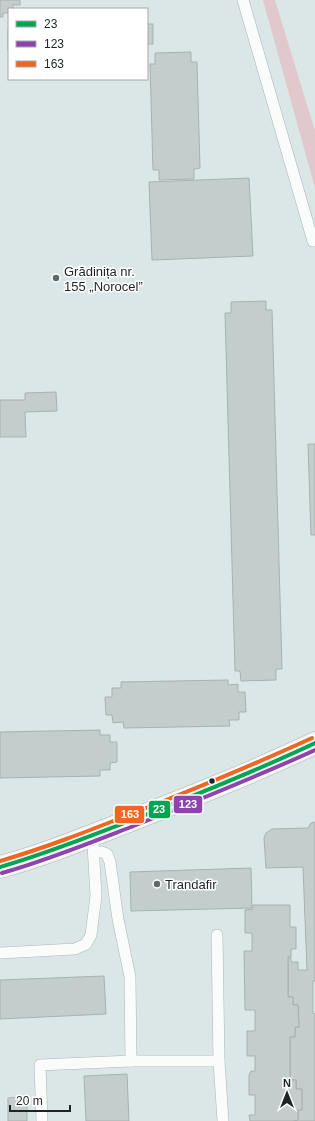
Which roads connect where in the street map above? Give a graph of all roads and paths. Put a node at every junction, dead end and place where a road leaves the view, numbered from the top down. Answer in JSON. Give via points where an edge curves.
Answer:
{"nodes":[{"id":1,"x":243,"y":0,"type":"edge"},
{"id":2,"x":315,"y":241,"type":"edge"},
{"id":3,"x":315,"y":743,"type":"edge"},
{"id":4,"x":93,"y":843,"type":"junction"},
{"id":5,"x":0,"y":867,"type":"edge"},
{"id":6,"x":217,"y":935,"type":"dead end"},
{"id":7,"x":0,"y":953,"type":"edge"},
{"id":8,"x":131,"y":1061,"type":"junction"},
{"id":9,"x":219,"y":1061,"type":"junction"},
{"id":10,"x":42,"y":1121,"type":"edge"},
{"id":11,"x":224,"y":1121,"type":"edge"}],
"edges":[{"from":1,"to":2,"type":"lane","via":[[312,240]]},
{"from":3,"to":4,"type":"main road"},
{"from":4,"to":5,"type":"main road"},
{"from":4,"to":7,"type":"lane","via":[[96,896],[91,935],[86,944],[75,949]]},
{"from":4,"to":8,"type":"lane","via":[[107,854],[110,862],[130,977]]},
{"from":6,"to":9,"type":"lane"},
{"from":8,"to":9,"type":"lane"},
{"from":8,"to":10,"type":"lane","via":[[40,1065]]},
{"from":9,"to":11,"type":"lane"}]}
